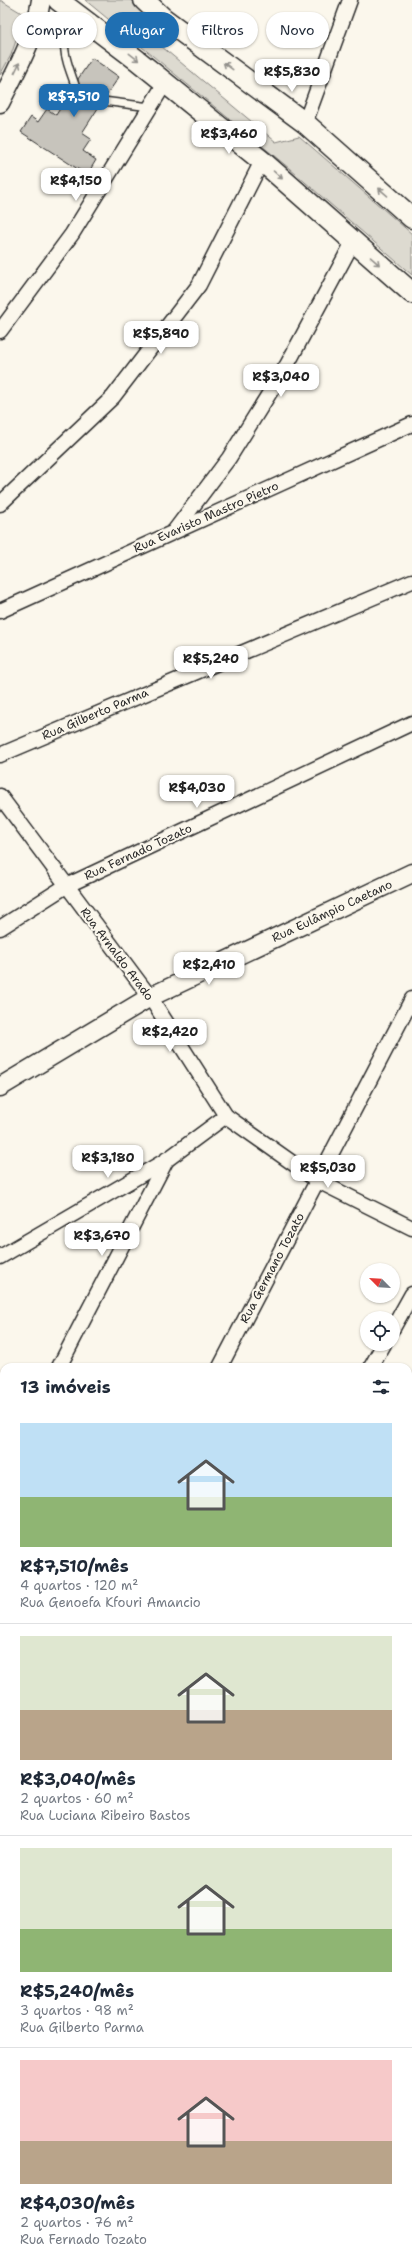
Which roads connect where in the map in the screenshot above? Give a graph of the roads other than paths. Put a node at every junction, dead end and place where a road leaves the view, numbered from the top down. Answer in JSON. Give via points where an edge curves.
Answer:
{"nodes":[{"id":1,"x":41,"y":0,"type":"edge"},
{"id":2,"x":144,"y":0,"type":"edge"},
{"id":3,"x":350,"y":0,"type":"edge"},
{"id":4,"x":66,"y":6,"type":"edge"},
{"id":5,"x":165,"y":83,"type":"junction"},
{"id":6,"x":75,"y":85,"type":"dead end"},
{"id":7,"x":103,"y":101,"type":"dead end"},
{"id":8,"x":0,"y":103,"type":"edge"},
{"id":9,"x":150,"y":107,"type":"junction"},
{"id":10,"x":305,"y":123,"type":"junction"},
{"id":11,"x":262,"y":162,"type":"junction"},
{"id":12,"x":412,"y":218,"type":"edge"},
{"id":13,"x":353,"y":242,"type":"junction"},
{"id":14,"x":412,"y":293,"type":"edge"},
{"id":15,"x":0,"y":331,"type":"edge"},
{"id":16,"x":412,"y":424,"type":"edge"},
{"id":17,"x":0,"y":504,"type":"edge"},
{"id":18,"x":174,"y":532,"type":"junction"},
{"id":19,"x":412,"y":581,"type":"edge"},
{"id":20,"x":0,"y":611,"type":"edge"},
{"id":21,"x":412,"y":723,"type":"edge"},
{"id":22,"x":0,"y":754,"type":"edge"},
{"id":23,"x":0,"y":796,"type":"edge"},
{"id":24,"x":412,"y":873,"type":"edge"},
{"id":25,"x":66,"y":886,"type":"junction"},
{"id":26,"x":0,"y":928,"type":"edge"},
{"id":27,"x":150,"y":998,"type":"junction"},
{"id":28,"x":412,"y":999,"type":"edge"},
{"id":29,"x":0,"y":1087,"type":"edge"},
{"id":30,"x":226,"y":1116,"type":"junction"},
{"id":31,"x":168,"y":1159,"type":"junction"},
{"id":32,"x":318,"y":1180,"type":"junction"},
{"id":33,"x":412,"y":1228,"type":"edge"},
{"id":34,"x":0,"y":1257,"type":"edge"},
{"id":35,"x":412,"y":1294,"type":"edge"},
{"id":36,"x":400,"y":1315,"type":"edge"},
{"id":37,"x":380,"y":1351,"type":"edge"},
{"id":38,"x":61,"y":1363,"type":"edge"},
{"id":39,"x":222,"y":1363,"type":"edge"},
{"id":40,"x":373,"y":1363,"type":"edge"}],
"edges":[{"from":8,"to":1,"type":"street","one_way":true,"via":[[23,57],[39,14]]},
{"from":10,"to":2,"type":"main road","one_way":true,"via":[[163,18]]},
{"from":3,"to":10,"type":"street"},
{"from":4,"to":5,"type":"main road","one_way":true},
{"from":4,"to":6,"type":"lane","via":[[65,58]]},
{"from":5,"to":9,"type":"street"},
{"from":5,"to":11,"type":"main road"},
{"from":7,"to":9,"type":"lane"},
{"from":9,"to":15,"type":"street","via":[[72,234]]},
{"from":12,"to":10,"type":"main road","one_way":true},
{"from":11,"to":13,"type":"main road","one_way":true},
{"from":11,"to":17,"type":"street","via":[[199,284],[113,397]]},
{"from":13,"to":14,"type":"main road","one_way":true},
{"from":13,"to":18,"type":"street","via":[[287,365],[233,452]]},
{"from":16,"to":18,"type":"street","name":"Rua Evaristo Mastro Pietro"},
{"from":18,"to":20,"type":"street","name":"Rua Evaristo Mastro Pietro"},
{"from":19,"to":22,"type":"street","name":"Rua Gilberto Parma"},
{"from":21,"to":25,"type":"street","name":"Rua Fernado Tozato"},
{"from":23,"to":25,"type":"street","name":"Rua Arnaldo Arado"},
{"from":24,"to":27,"type":"street","name":"Rua Eulâmpio Caetano"},
{"from":25,"to":26,"type":"street","name":"Rua Fernado Tozato"},
{"from":25,"to":27,"type":"street","name":"Rua Arnaldo Arado"},
{"from":27,"to":29,"type":"street","name":"Rua Eulâmpio Caetano"},
{"from":27,"to":30,"type":"street","name":"Rua Arnaldo Arado"},
{"from":28,"to":32,"type":"street","name":"Rua Germano Tozato"},
{"from":30,"to":31,"type":"street"},
{"from":30,"to":32,"type":"street","name":"Rua Arnaldo Arado"},
{"from":31,"to":34,"type":"street"},
{"from":31,"to":38,"type":"street"},
{"from":32,"to":33,"type":"street","name":"Rua Arnaldo Arado"},
{"from":32,"to":39,"type":"street","name":"Rua Germano Tozato"},
{"from":35,"to":36,"type":"street"},
{"from":37,"to":40,"type":"street"}]}
